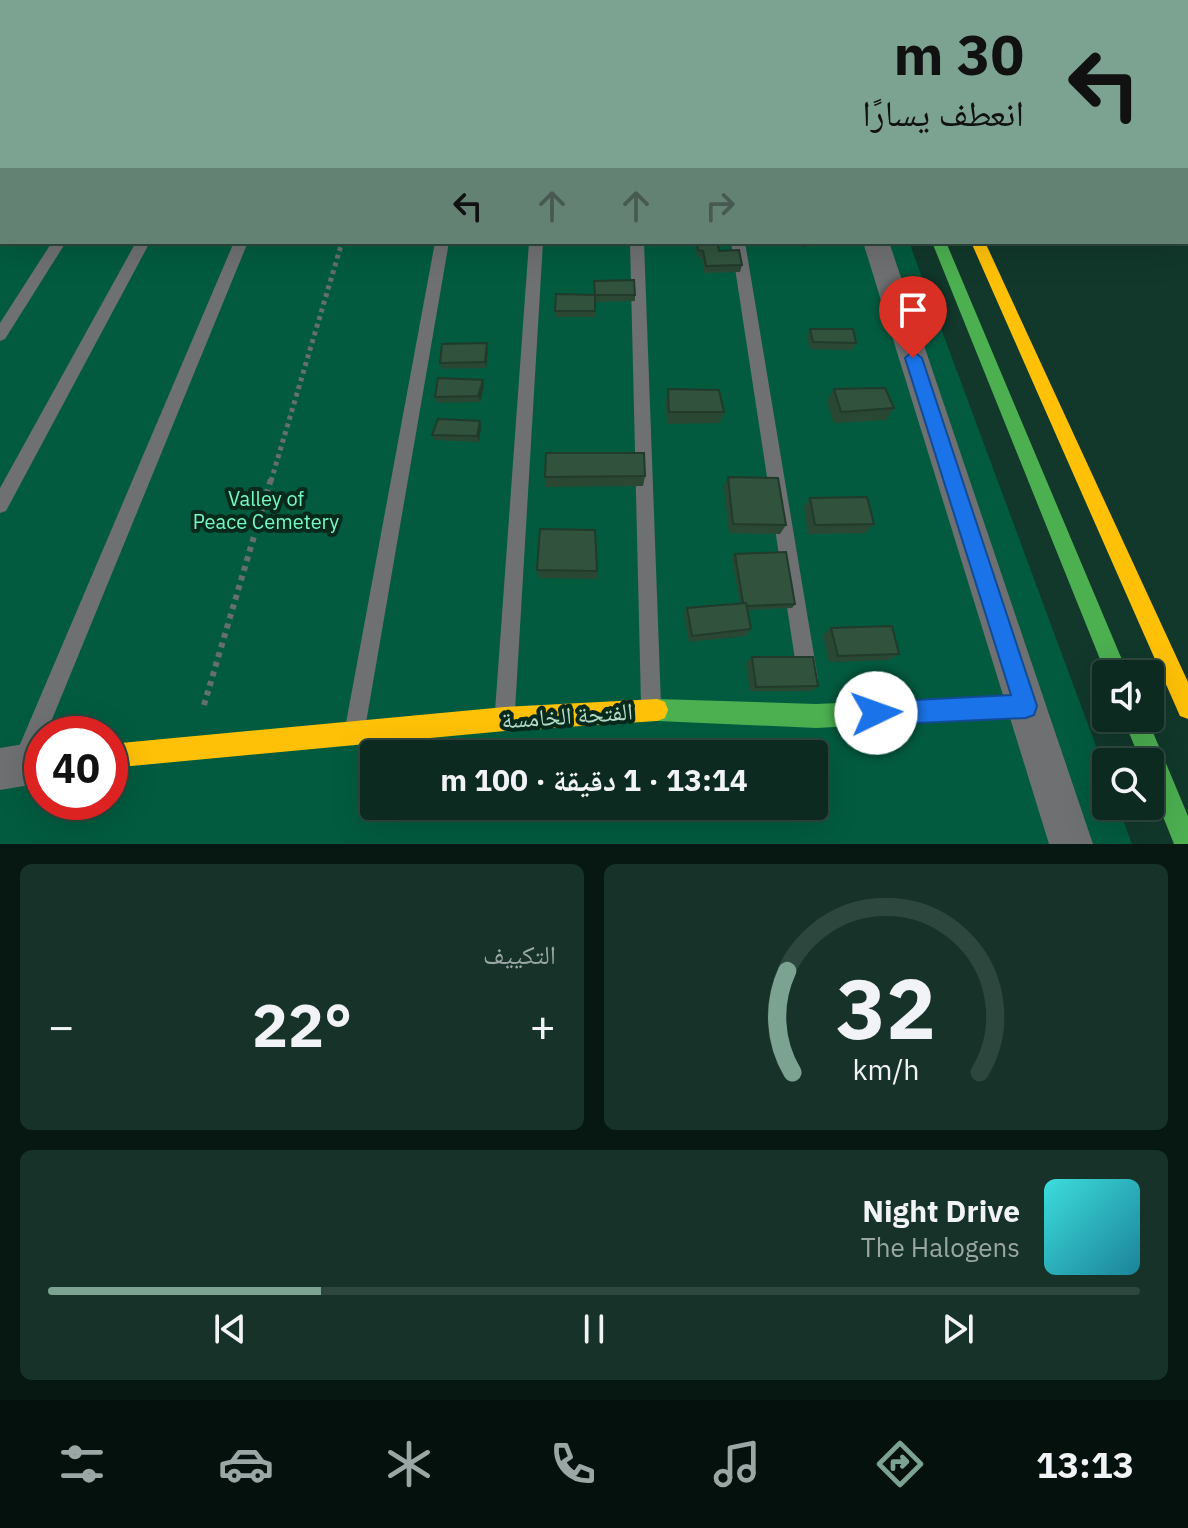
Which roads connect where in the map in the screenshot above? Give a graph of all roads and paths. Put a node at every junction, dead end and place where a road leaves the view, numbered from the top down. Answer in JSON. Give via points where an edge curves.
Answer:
{"nodes":[{"id":1,"x":58,"y":244,"type":"edge"},
{"id":2,"x":142,"y":244,"type":"edge"},
{"id":3,"x":240,"y":244,"type":"edge"},
{"id":4,"x":341,"y":244,"type":"edge"},
{"id":5,"x":442,"y":244,"type":"edge"},
{"id":6,"x":536,"y":244,"type":"edge"},
{"id":7,"x":637,"y":244,"type":"edge"},
{"id":8,"x":738,"y":244,"type":"edge"},
{"id":9,"x":877,"y":244,"type":"edge"},
{"id":10,"x":940,"y":244,"type":"edge"},
{"id":11,"x":979,"y":244,"type":"edge"},
{"id":12,"x":0,"y":335,"type":"edge"},
{"id":13,"x":0,"y":505,"type":"edge"},
{"id":14,"x":1111,"y":660,"type":"edge"},
{"id":15,"x":813,"y":703,"type":"junction"},
{"id":16,"x":1026,"y":706,"type":"junction"},
{"id":17,"x":1188,"y":708,"type":"edge"},
{"id":18,"x":652,"y":710,"type":"junction"},
{"id":19,"x":505,"y":719,"type":"junction"},
{"id":20,"x":1141,"y":732,"type":"edge"},
{"id":21,"x":354,"y":733,"type":"junction"},
{"id":22,"x":191,"y":749,"type":"junction"},
{"id":23,"x":128,"y":754,"type":"edge"},
{"id":24,"x":22,"y":765,"type":"edge"},
{"id":25,"x":1071,"y":844,"type":"edge"},
{"id":26,"x":1187,"y":844,"type":"edge"}],
"edges":[{"from":1,"to":12,"type":"lane"},
{"from":2,"to":13,"type":"lane"},
{"from":3,"to":24,"type":"lane"},
{"from":4,"to":22,"type":"path"},
{"from":5,"to":21,"type":"lane"},
{"from":6,"to":19,"type":"lane"},
{"from":7,"to":18,"type":"lane"},
{"from":8,"to":15,"type":"lane"},
{"from":9,"to":16,"type":"street"},
{"from":10,"to":14,"type":"main road"},
{"from":11,"to":17,"type":"main road"},
{"from":15,"to":16,"type":"main road","name":"الفتحة الخامسة"},
{"from":15,"to":18,"type":"main road","name":"الفتحة الخامسة"},
{"from":16,"to":25,"type":"street"},
{"from":18,"to":19,"type":"main road","name":"الفتحة الخامسة"},
{"from":19,"to":21,"type":"main road","name":"الفتحة الخامسة"},
{"from":20,"to":26,"type":"main road"},
{"from":21,"to":22,"type":"main road","name":"الفتحة الخامسة"},
{"from":22,"to":23,"type":"main road","name":"الفتحة الخامسة"}]}
